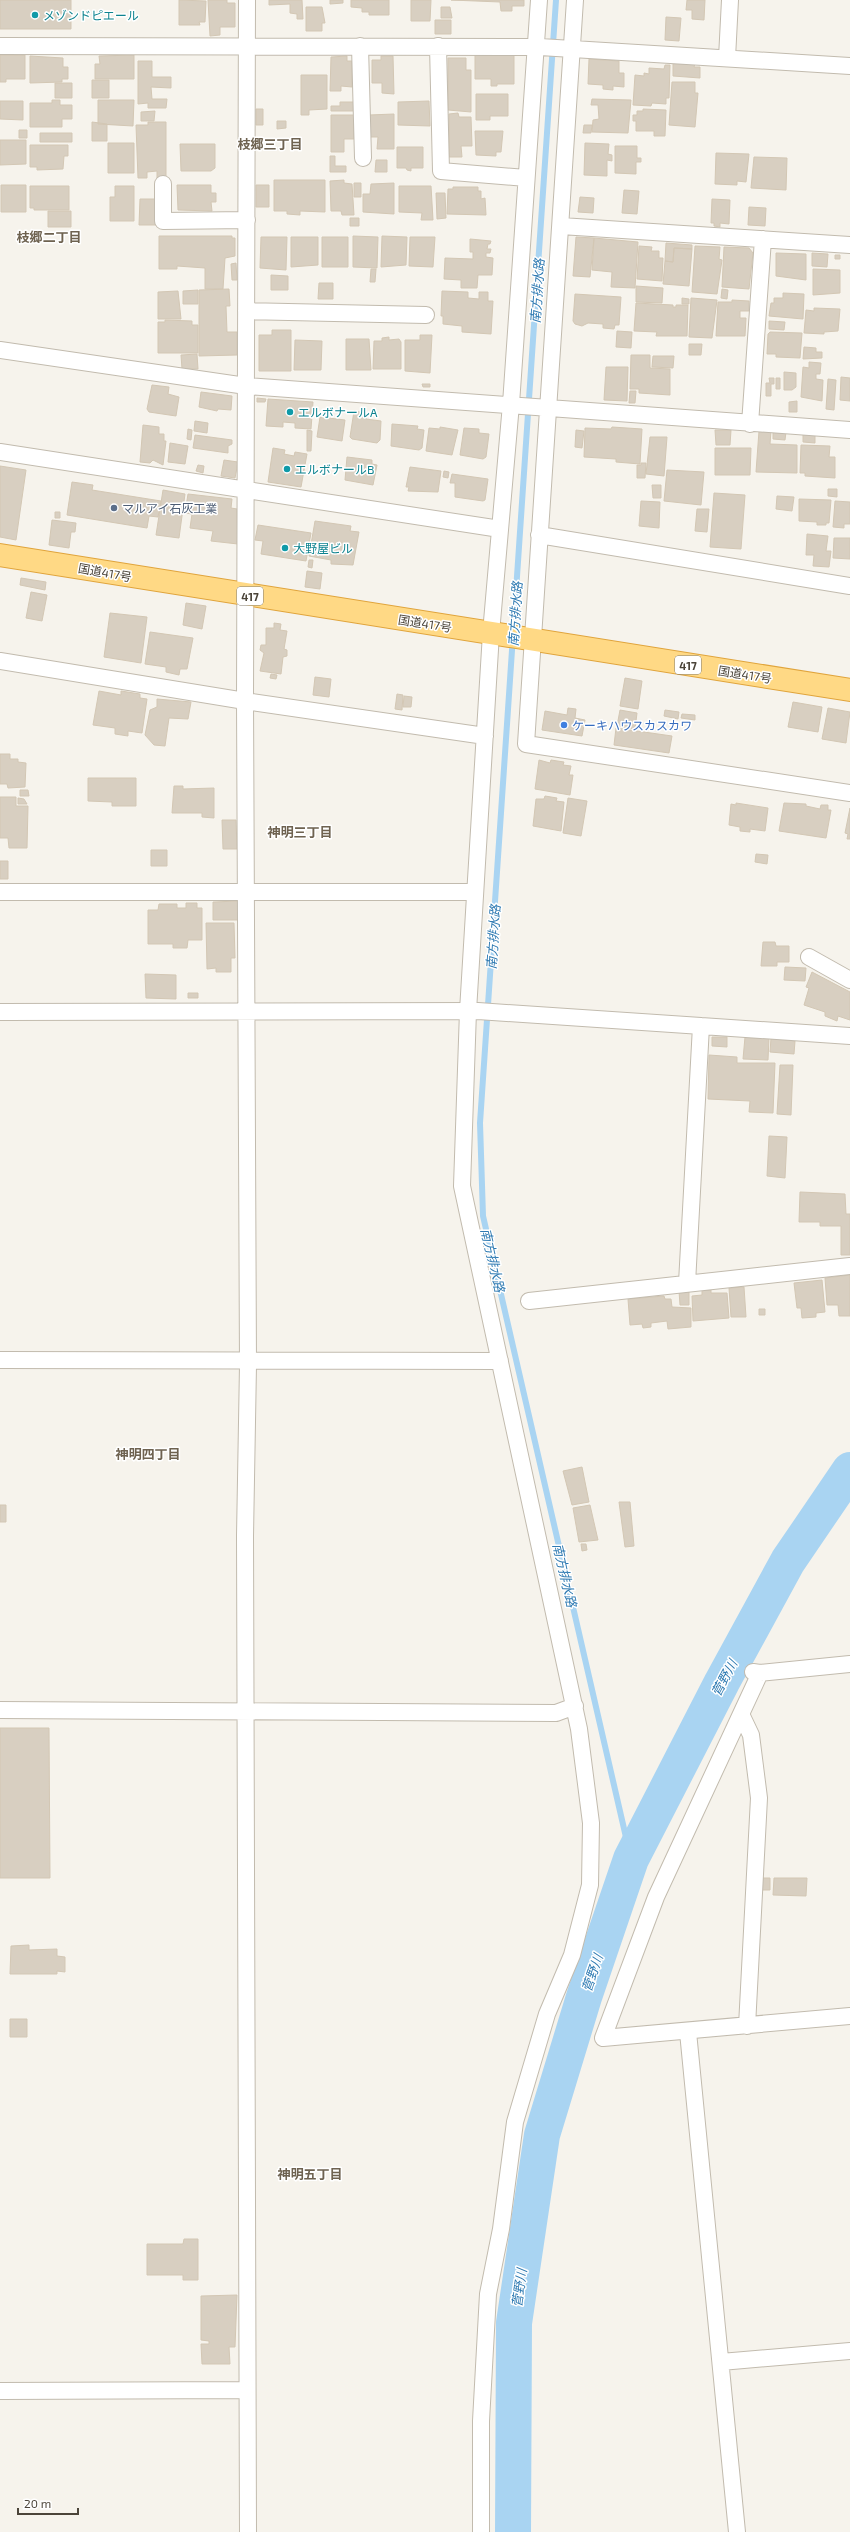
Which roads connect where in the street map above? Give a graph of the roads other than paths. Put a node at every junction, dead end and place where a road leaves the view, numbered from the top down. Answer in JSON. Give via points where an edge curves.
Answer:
{"nodes":[{"id":1,"x":247,"y":0,"type":"edge"},
{"id":2,"x":539,"y":0,"type":"edge"},
{"id":3,"x":575,"y":0,"type":"edge"},
{"id":4,"x":730,"y":0,"type":"edge"},
{"id":5,"x":0,"y":46,"type":"edge"},
{"id":6,"x":247,"y":46,"type":"junction"},
{"id":7,"x":360,"y":46,"type":"junction"},
{"id":8,"x":438,"y":46,"type":"junction"},
{"id":9,"x":538,"y":47,"type":"junction"},
{"id":10,"x":570,"y":49,"type":"junction"},
{"id":11,"x":726,"y":58,"type":"junction"},
{"id":12,"x":850,"y":66,"type":"edge"},
{"id":13,"x":363,"y":158,"type":"dead end"},
{"id":14,"x":526,"y":178,"type":"junction"},
{"id":15,"x":163,"y":184,"type":"dead end"},
{"id":16,"x":247,"y":220,"type":"junction"},
{"id":17,"x":561,"y":226,"type":"junction"},
{"id":18,"x":763,"y":239,"type":"junction"},
{"id":19,"x":850,"y":245,"type":"edge"},
{"id":20,"x":246,"y":311,"type":"junction"},
{"id":21,"x":426,"y":315,"type":"dead end"},
{"id":22,"x":0,"y":350,"type":"edge"},
{"id":23,"x":246,"y":386,"type":"junction"},
{"id":24,"x":513,"y":405,"type":"junction"},
{"id":25,"x":546,"y":407,"type":"junction"},
{"id":26,"x":750,"y":424,"type":"junction"},
{"id":27,"x":850,"y":430,"type":"edge"},
{"id":28,"x":0,"y":452,"type":"edge"},
{"id":29,"x":246,"y":490,"type":"junction"},
{"id":30,"x":500,"y":529,"type":"junction"},
{"id":31,"x":539,"y":535,"type":"junction"},
{"id":32,"x":0,"y":555,"type":"edge"},
{"id":33,"x":850,"y":586,"type":"edge"},
{"id":34,"x":246,"y":596,"type":"junction"},
{"id":35,"x":496,"y":634,"type":"junction"},
{"id":36,"x":530,"y":640,"type":"junction"},
{"id":37,"x":0,"y":661,"type":"edge"},
{"id":38,"x":850,"y":690,"type":"edge"},
{"id":39,"x":245,"y":701,"type":"junction"},
{"id":40,"x":485,"y":736,"type":"junction"},
{"id":41,"x":850,"y":793,"type":"edge"},
{"id":42,"x":0,"y":892,"type":"edge"},
{"id":43,"x":246,"y":892,"type":"junction"},
{"id":44,"x":475,"y":892,"type":"junction"},
{"id":45,"x":809,"y":956,"type":"dead end"},
{"id":46,"x":850,"y":980,"type":"edge"},
{"id":47,"x":473,"y":1011,"type":"junction"},
{"id":48,"x":0,"y":1012,"type":"edge"},
{"id":49,"x":246,"y":1012,"type":"junction"},
{"id":50,"x":701,"y":1026,"type":"junction"},
{"id":51,"x":850,"y":1036,"type":"edge"},
{"id":52,"x":850,"y":1266,"type":"edge"},
{"id":53,"x":687,"y":1283,"type":"junction"},
{"id":54,"x":529,"y":1301,"type":"dead end"},
{"id":55,"x":0,"y":1360,"type":"edge"},
{"id":56,"x":248,"y":1361,"type":"junction"},
{"id":57,"x":500,"y":1361,"type":"junction"},
{"id":58,"x":850,"y":1664,"type":"edge"},
{"id":59,"x":574,"y":1706,"type":"junction"},
{"id":60,"x":0,"y":1710,"type":"edge"},
{"id":61,"x":247,"y":1712,"type":"junction"},
{"id":62,"x":741,"y":1714,"type":"junction"},
{"id":63,"x":850,"y":2016,"type":"edge"},
{"id":64,"x":747,"y":2026,"type":"junction"},
{"id":65,"x":688,"y":2032,"type":"junction"},
{"id":66,"x":850,"y":2350,"type":"edge"},
{"id":67,"x":720,"y":2362,"type":"junction"},
{"id":68,"x":246,"y":2390,"type":"junction"},
{"id":69,"x":0,"y":2391,"type":"edge"},
{"id":70,"x":248,"y":2532,"type":"edge"},
{"id":71,"x":481,"y":2532,"type":"edge"},
{"id":72,"x":737,"y":2532,"type":"edge"}],
"edges":[{"from":1,"to":6,"type":"street"},
{"from":2,"to":9,"type":"street"},
{"from":3,"to":10,"type":"street"},
{"from":4,"to":11,"type":"street"},
{"from":5,"to":6,"type":"street"},
{"from":6,"to":7,"type":"street"},
{"from":6,"to":16,"type":"street"},
{"from":7,"to":8,"type":"street"},
{"from":7,"to":13,"type":"street"},
{"from":8,"to":9,"type":"street"},
{"from":8,"to":14,"type":"street","via":[[441,171]]},
{"from":9,"to":10,"type":"street"},
{"from":9,"to":14,"type":"street"},
{"from":10,"to":11,"type":"street"},
{"from":10,"to":17,"type":"street"},
{"from":11,"to":12,"type":"street"},
{"from":14,"to":24,"type":"street"},
{"from":15,"to":16,"type":"street","via":[[163,221]]},
{"from":16,"to":20,"type":"street"},
{"from":17,"to":18,"type":"street"},
{"from":17,"to":25,"type":"street"},
{"from":18,"to":19,"type":"street"},
{"from":18,"to":26,"type":"street"},
{"from":20,"to":21,"type":"street"},
{"from":20,"to":23,"type":"street"},
{"from":22,"to":23,"type":"street"},
{"from":23,"to":24,"type":"street"},
{"from":23,"to":29,"type":"street"},
{"from":24,"to":25,"type":"street"},
{"from":24,"to":30,"type":"street"},
{"from":25,"to":26,"type":"street"},
{"from":25,"to":31,"type":"street"},
{"from":26,"to":27,"type":"street"},
{"from":28,"to":29,"type":"street"},
{"from":29,"to":30,"type":"street"},
{"from":29,"to":34,"type":"street"},
{"from":30,"to":35,"type":"street"},
{"from":31,"to":33,"type":"street"},
{"from":31,"to":36,"type":"street"},
{"from":32,"to":34,"type":"highway","name":"国道417号","number":"417"},
{"from":34,"to":35,"type":"highway","name":"国道417号","number":"417"},
{"from":34,"to":39,"type":"street"},
{"from":35,"to":36,"type":"highway","name":"国道417号","number":"417"},
{"from":35,"to":40,"type":"street"},
{"from":36,"to":38,"type":"highway","name":"国道417号","number":"417"},
{"from":36,"to":41,"type":"street","via":[[526,744]]},
{"from":37,"to":39,"type":"street"},
{"from":39,"to":40,"type":"street"},
{"from":39,"to":43,"type":"street"},
{"from":40,"to":44,"type":"street"},
{"from":42,"to":43,"type":"street"},
{"from":43,"to":44,"type":"street"},
{"from":43,"to":49,"type":"street"},
{"from":44,"to":47,"type":"street"},
{"from":45,"to":46,"type":"street"},
{"from":47,"to":49,"type":"street"},
{"from":47,"to":50,"type":"street"},
{"from":47,"to":57,"type":"street","via":[[462,1186]]},
{"from":48,"to":49,"type":"street"},
{"from":49,"to":56,"type":"street"},
{"from":50,"to":51,"type":"street"},
{"from":50,"to":53,"type":"street"},
{"from":52,"to":53,"type":"street"},
{"from":53,"to":54,"type":"street"},
{"from":55,"to":56,"type":"street"},
{"from":56,"to":57,"type":"street"},
{"from":56,"to":61,"type":"street","via":[[245,1536]]},
{"from":57,"to":59,"type":"street"},
{"from":58,"to":62,"type":"street","via":[[756,1673]]},
{"from":59,"to":61,"type":"street","via":[[556,1713]]},
{"from":59,"to":71,"type":"street","via":[[591,1823],[590,1884],[572,1955],[547,2014],[515,2122],[501,2229],[488,2294],[481,2421]]},
{"from":60,"to":61,"type":"street"},
{"from":61,"to":68,"type":"street"},
{"from":62,"to":64,"type":"street","via":[[751,1735],[759,1798]]},
{"from":62,"to":65,"type":"street","via":[[656,1897],[603,2038]]},
{"from":63,"to":64,"type":"street"},
{"from":64,"to":65,"type":"street"},
{"from":65,"to":67,"type":"street"},
{"from":66,"to":67,"type":"street"},
{"from":67,"to":72,"type":"street"},
{"from":68,"to":69,"type":"street"},
{"from":68,"to":70,"type":"street"}]}
